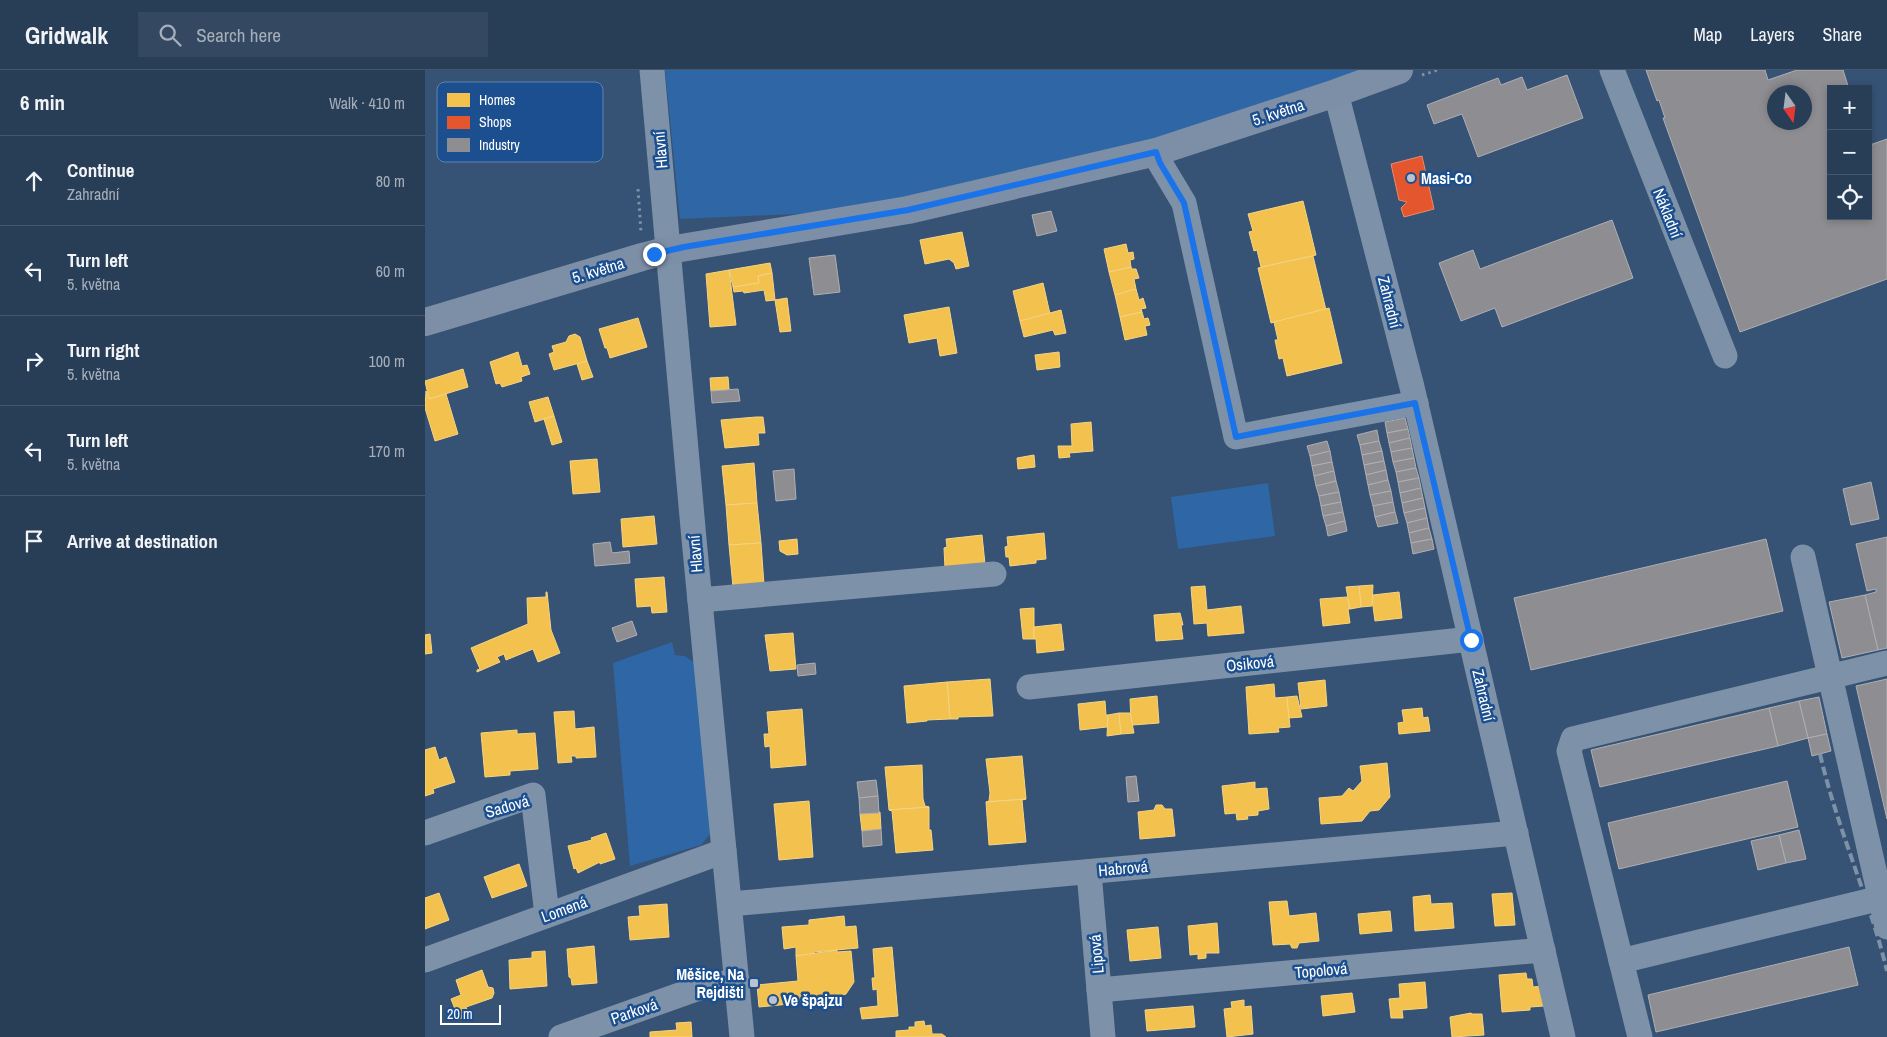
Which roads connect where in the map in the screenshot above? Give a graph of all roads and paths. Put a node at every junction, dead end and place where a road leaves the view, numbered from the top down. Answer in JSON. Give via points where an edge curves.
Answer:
{"nodes":[{"id":1,"x":652,"y":70,"type":"edge"},
{"id":2,"x":1399,"y":70,"type":"edge"},
{"id":3,"x":1612,"y":70,"type":"edge"},
{"id":4,"x":1336,"y":93,"type":"junction"},
{"id":5,"x":1156,"y":152,"type":"junction"},
{"id":6,"x":669,"y":250,"type":"junction"},
{"id":7,"x":425,"y":322,"type":"edge"},
{"id":8,"x":1725,"y":356,"type":"dead end"},
{"id":9,"x":1415,"y":403,"type":"junction"},
{"id":10,"x":1803,"y":557,"type":"dead end"},
{"id":11,"x":994,"y":574,"type":"dead end"},
{"id":12,"x":700,"y":600,"type":"junction"},
{"id":13,"x":1471,"y":640,"type":"junction"},
{"id":14,"x":1887,"y":663,"type":"edge"},
{"id":15,"x":1830,"y":677,"type":"junction"},
{"id":16,"x":1029,"y":687,"type":"dead end"},
{"id":17,"x":425,"y":833,"type":"edge"},
{"id":18,"x":1516,"y":833,"type":"junction"},
{"id":19,"x":714,"y":854,"type":"junction"},
{"id":20,"x":1089,"y":872,"type":"junction"},
{"id":21,"x":1881,"y":898,"type":"junction"},
{"id":22,"x":730,"y":904,"type":"junction"},
{"id":23,"x":547,"y":915,"type":"junction"},
{"id":24,"x":1887,"y":927,"type":"edge"},
{"id":25,"x":1543,"y":950,"type":"junction"},
{"id":26,"x":425,"y":960,"type":"edge"},
{"id":27,"x":1621,"y":961,"type":"junction"},
{"id":28,"x":737,"y":981,"type":"junction"},
{"id":29,"x":1099,"y":990,"type":"junction"},
{"id":30,"x":561,"y":1037,"type":"edge"},
{"id":31,"x":742,"y":1037,"type":"edge"},
{"id":32,"x":1103,"y":1037,"type":"edge"},
{"id":33,"x":1563,"y":1037,"type":"edge"},
{"id":34,"x":1640,"y":1037,"type":"edge"}],
"edges":[{"from":1,"to":6,"type":"street","name":"Hlavní"},
{"from":2,"to":4,"type":"main road","name":"5. května"},
{"from":3,"to":8,"type":"street","name":"Nákladní"},
{"from":4,"to":5,"type":"main road","name":"5. května"},
{"from":4,"to":9,"type":"street","name":"Zahradní"},
{"from":5,"to":6,"type":"main road","name":"5. května","via":[[908,210]]},
{"from":5,"to":9,"type":"street","via":[[1184,203],[1236,437]]},
{"from":6,"to":7,"type":"main road","name":"5. května"},
{"from":6,"to":12,"type":"street","name":"Hlavní"},
{"from":9,"to":13,"type":"street","name":"Zahradní"},
{"from":10,"to":15,"type":"street"},
{"from":11,"to":12,"type":"street"},
{"from":12,"to":19,"type":"street","name":"Hlavní"},
{"from":13,"to":16,"type":"street","name":"Osiková"},
{"from":13,"to":18,"type":"street","name":"Zahradní"},
{"from":14,"to":15,"type":"street"},
{"from":15,"to":21,"type":"street"},
{"from":15,"to":27,"type":"street","via":[[1573,739],[1569,750]]},
{"from":17,"to":23,"type":"street","name":"Sadová","via":[[533,795]]},
{"from":18,"to":20,"type":"street","name":"Habrová"},
{"from":18,"to":25,"type":"street","name":"Zahradní"},
{"from":19,"to":22,"type":"street","name":"Hlavní"},
{"from":19,"to":23,"type":"street","name":"Lomená"},
{"from":20,"to":22,"type":"street","name":"Habrová"},
{"from":20,"to":29,"type":"street","name":"Lipová"},
{"from":21,"to":24,"type":"street"},
{"from":21,"to":27,"type":"street"},
{"from":22,"to":28,"type":"street","name":"Hlavní"},
{"from":23,"to":26,"type":"street","name":"Lomená"},
{"from":25,"to":29,"type":"street","name":"Topolová"},
{"from":25,"to":33,"type":"street","name":"Zahradní"},
{"from":27,"to":34,"type":"street"},
{"from":28,"to":30,"type":"street","name":"Parková","via":[[702,987]]},
{"from":28,"to":31,"type":"street","name":"Hlavní"},
{"from":29,"to":32,"type":"street","name":"Lipová"}]}
